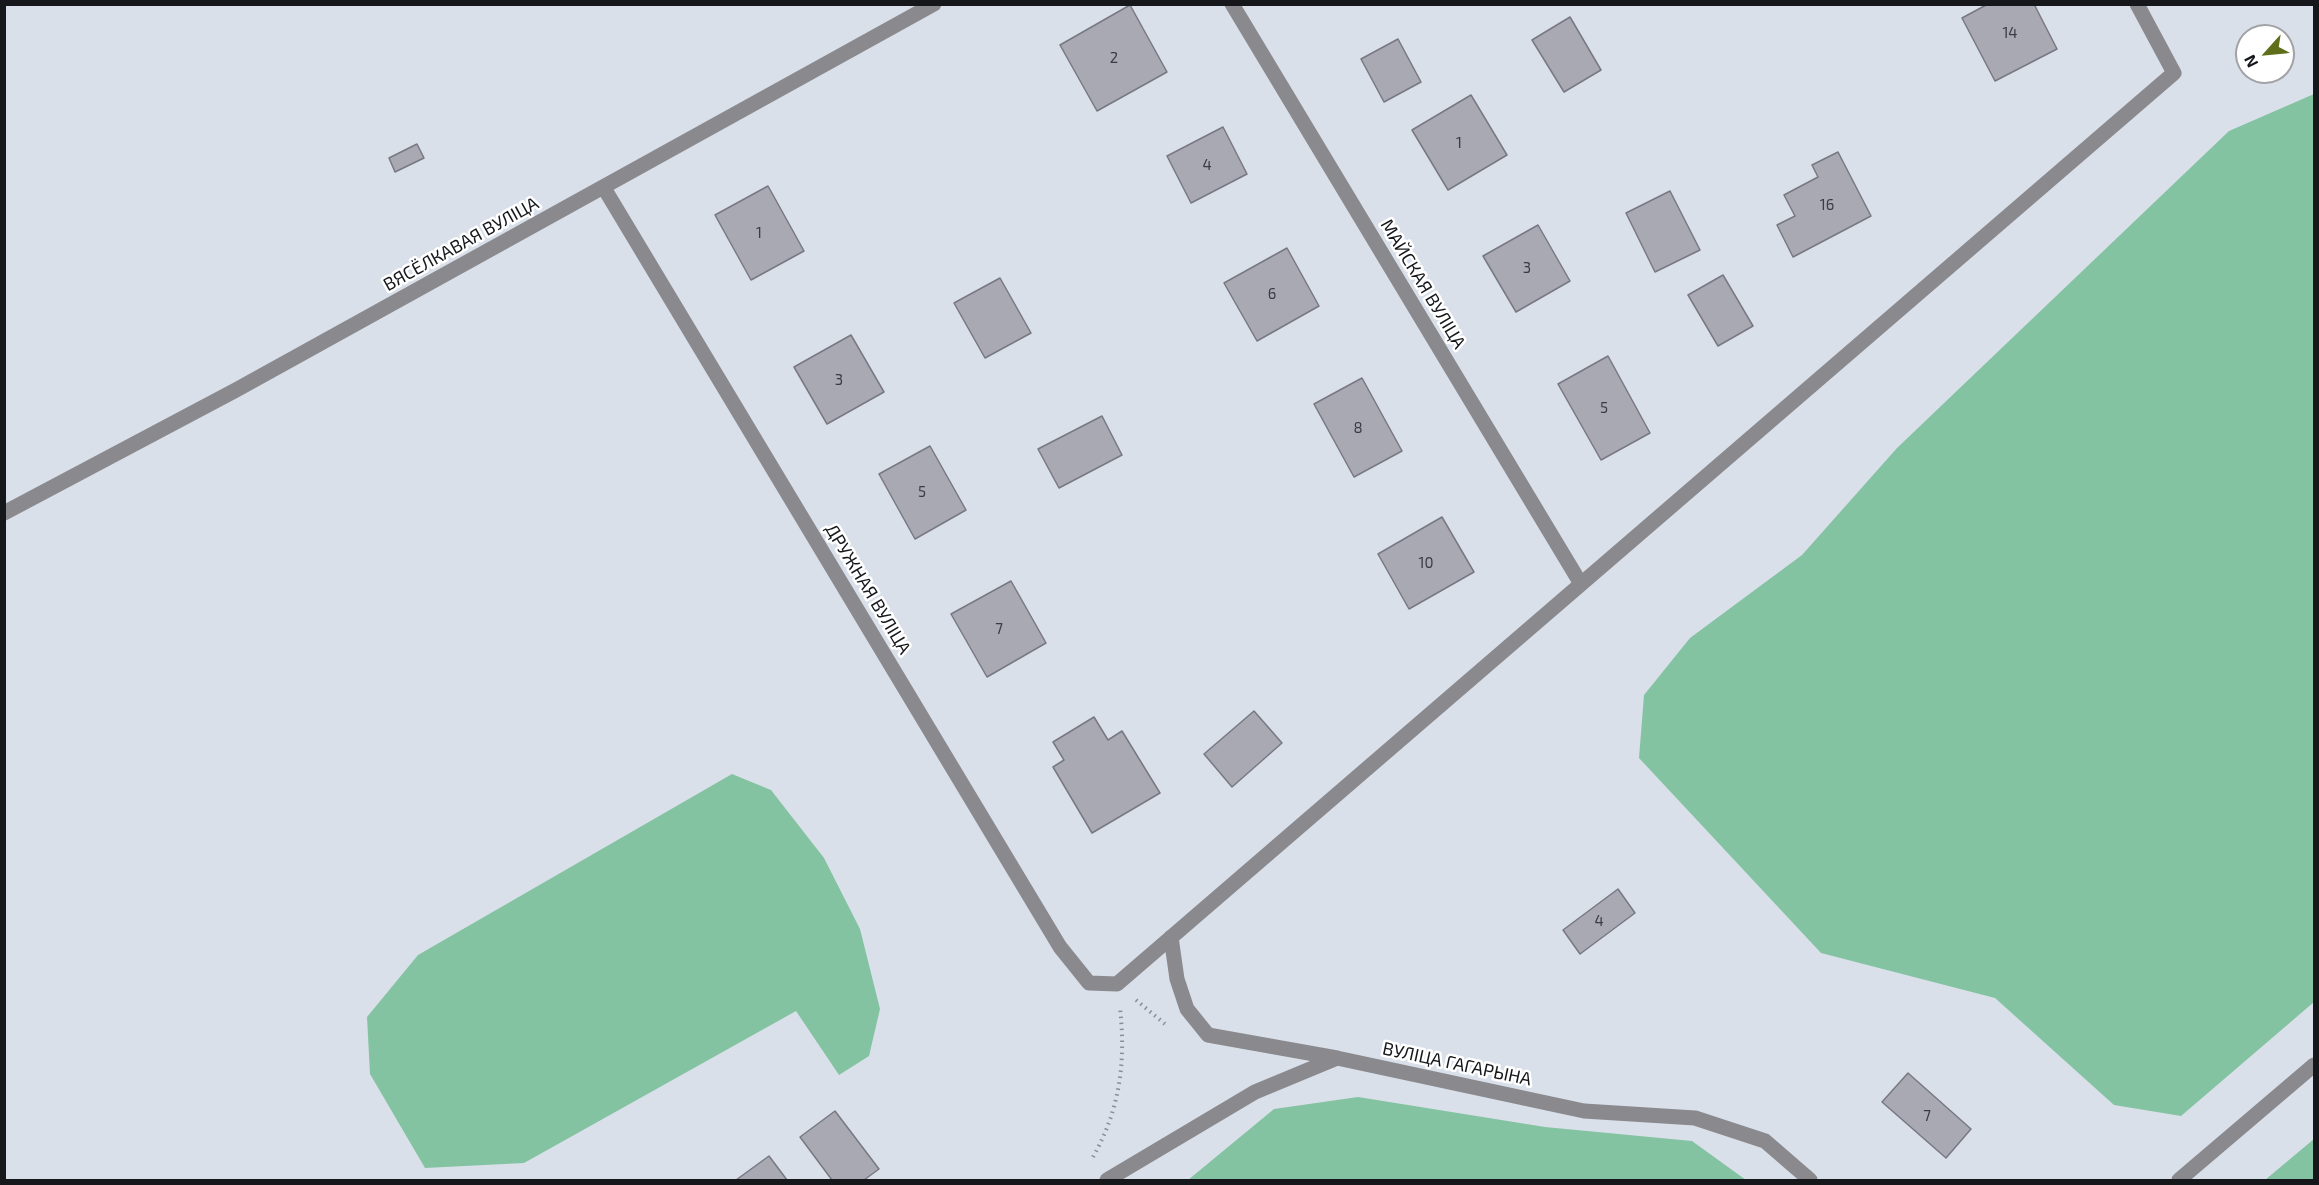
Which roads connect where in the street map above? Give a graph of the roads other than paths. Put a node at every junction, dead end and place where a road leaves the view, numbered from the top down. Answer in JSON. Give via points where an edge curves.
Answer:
{"nodes":[{"id":1,"x":934,"y":4,"type":"edge"},
{"id":2,"x":1232,"y":4,"type":"edge"},
{"id":3,"x":2137,"y":4,"type":"edge"},
{"id":4,"x":604,"y":188,"type":"junction"},
{"id":5,"x":4,"y":513,"type":"edge"},
{"id":6,"x":1581,"y":584,"type":"junction"},
{"id":7,"x":1171,"y":937,"type":"junction"},
{"id":8,"x":1337,"y":1058,"type":"junction"},
{"id":9,"x":2314,"y":1065,"type":"edge"},
{"id":10,"x":1107,"y":1180,"type":"edge"},
{"id":11,"x":1810,"y":1180,"type":"edge"},
{"id":12,"x":2179,"y":1180,"type":"edge"}],
"edges":[{"from":1,"to":4,"type":"street","name":"ВЯСЁЛКАВАЯ ВУЛІЦА"},
{"from":2,"to":6,"type":"street","name":"МАЙСКАЯ ВУЛІЦА"},
{"from":3,"to":6,"type":"street","via":[[2174,73]]},
{"from":4,"to":5,"type":"street","name":"ВЯСЁЛКАВАЯ ВУЛІЦА"},
{"from":4,"to":7,"type":"street","name":"ДРУЖНАЯ ВУЛІЦА","via":[[1060,947],[1089,983],[1117,984]]},
{"from":6,"to":7,"type":"street"},
{"from":7,"to":8,"type":"street","name":"ВУЛІЦА ГАГАРЫНА","via":[[1177,979],[1187,1009],[1208,1035]]},
{"from":8,"to":10,"type":"street","via":[[1255,1092]]},
{"from":8,"to":11,"type":"street","name":"ВУЛІЦА ГАГАРЫНА","via":[[1584,1111],[1695,1118],[1765,1141]]},
{"from":9,"to":12,"type":"street"}]}
